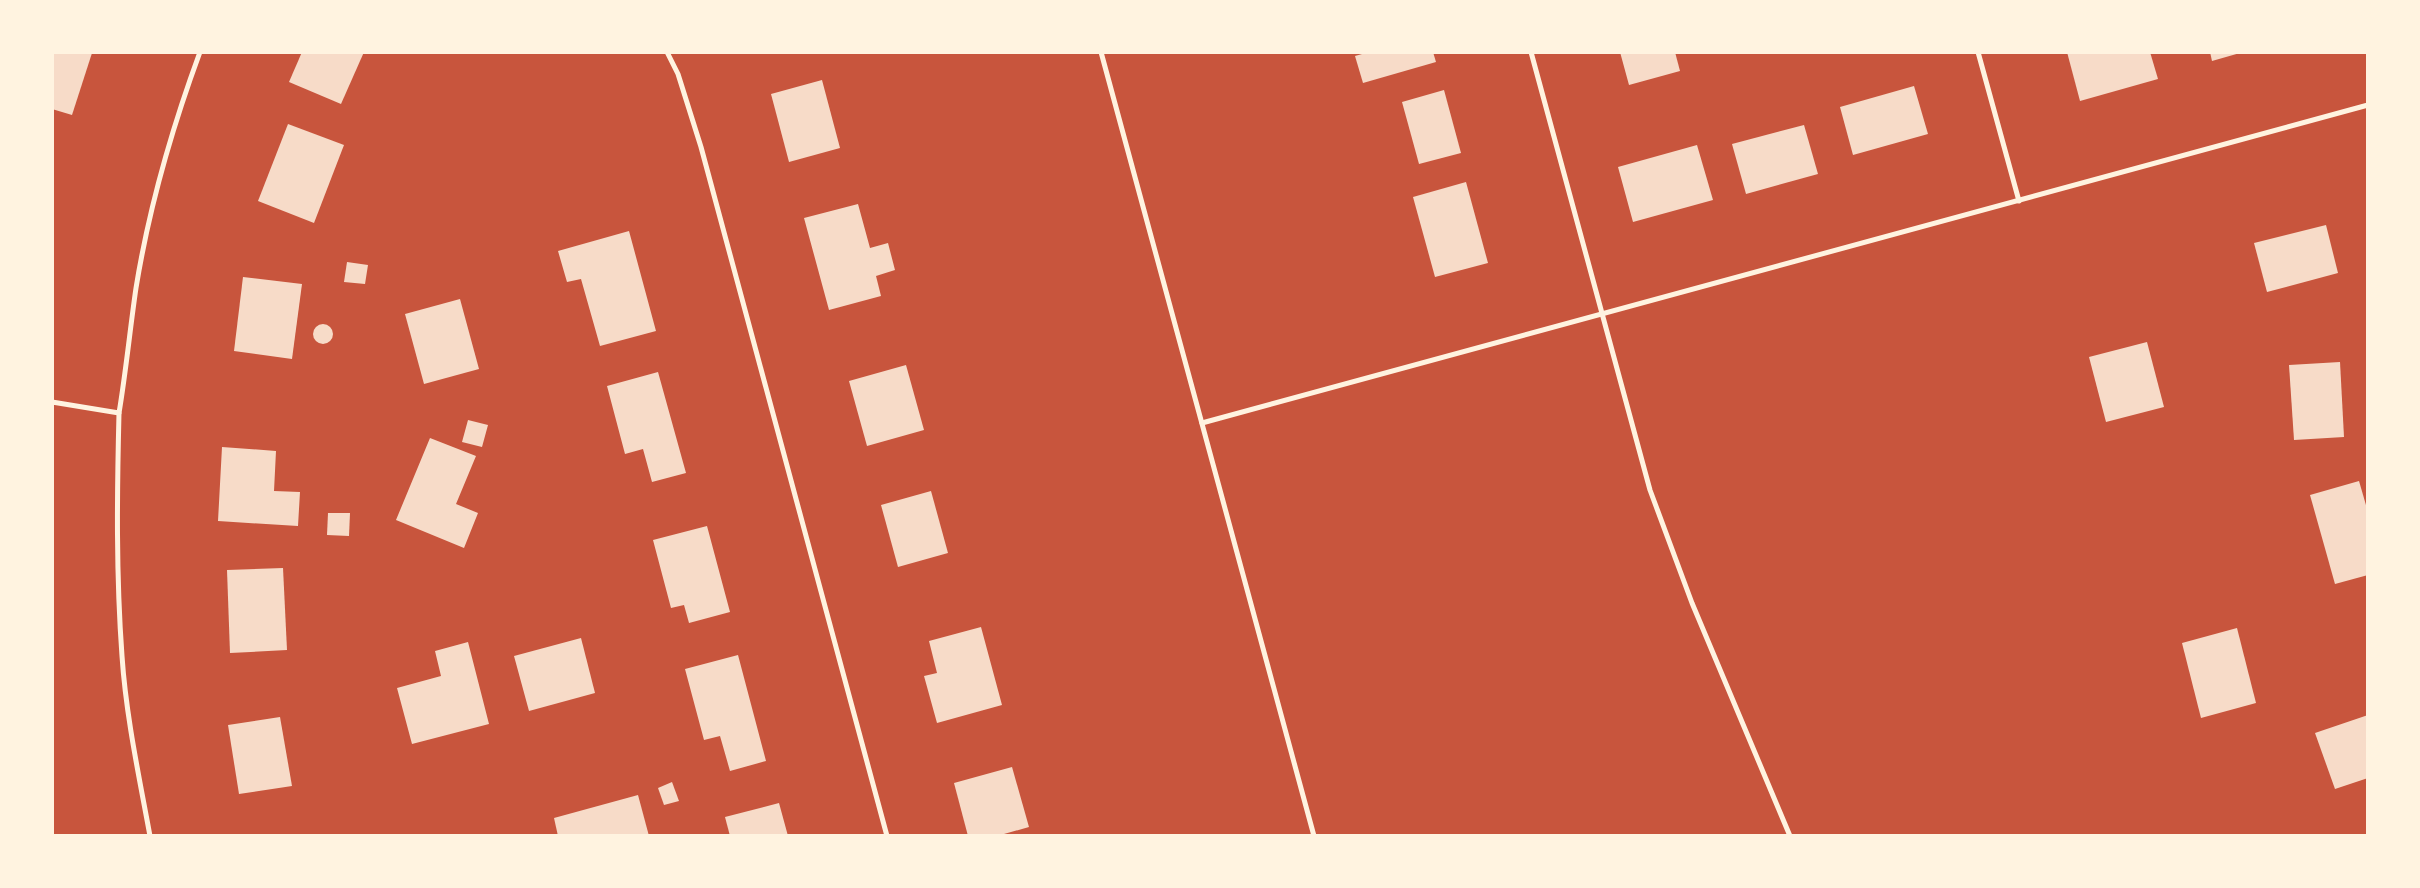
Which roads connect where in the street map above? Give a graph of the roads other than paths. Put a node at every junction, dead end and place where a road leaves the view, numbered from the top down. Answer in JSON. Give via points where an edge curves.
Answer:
{"nodes":[{"id":1,"x":200,"y":52,"type":"edge"},
{"id":2,"x":667,"y":52,"type":"edge"},
{"id":3,"x":1101,"y":52,"type":"edge"},
{"id":4,"x":1531,"y":52,"type":"edge"},
{"id":5,"x":1978,"y":52,"type":"edge"},
{"id":6,"x":2368,"y":105,"type":"edge"},
{"id":7,"x":2019,"y":200,"type":"junction"},
{"id":8,"x":1602,"y":314,"type":"junction"},
{"id":9,"x":52,"y":402,"type":"edge"},
{"id":10,"x":120,"y":413,"type":"junction"},
{"id":11,"x":1202,"y":423,"type":"junction"},
{"id":12,"x":150,"y":836,"type":"edge"},
{"id":13,"x":887,"y":836,"type":"edge"},
{"id":14,"x":1314,"y":836,"type":"edge"},
{"id":15,"x":1790,"y":836,"type":"edge"}],
"edges":[{"from":1,"to":10,"type":"street","via":[[176,115],[136,286]]},
{"from":2,"to":13,"type":"street","via":[[678,74],[701,146]]},
{"from":3,"to":11,"type":"street"},
{"from":4,"to":8,"type":"street"},
{"from":5,"to":7,"type":"street"},
{"from":6,"to":7,"type":"street"},
{"from":7,"to":8,"type":"street"},
{"from":8,"to":11,"type":"street"},
{"from":8,"to":15,"type":"street","via":[[1650,490],[1692,603]]},
{"from":9,"to":10,"type":"street"},
{"from":10,"to":12,"type":"street","via":[[116,540],[122,657],[133,748]]},
{"from":11,"to":14,"type":"street"}]}
